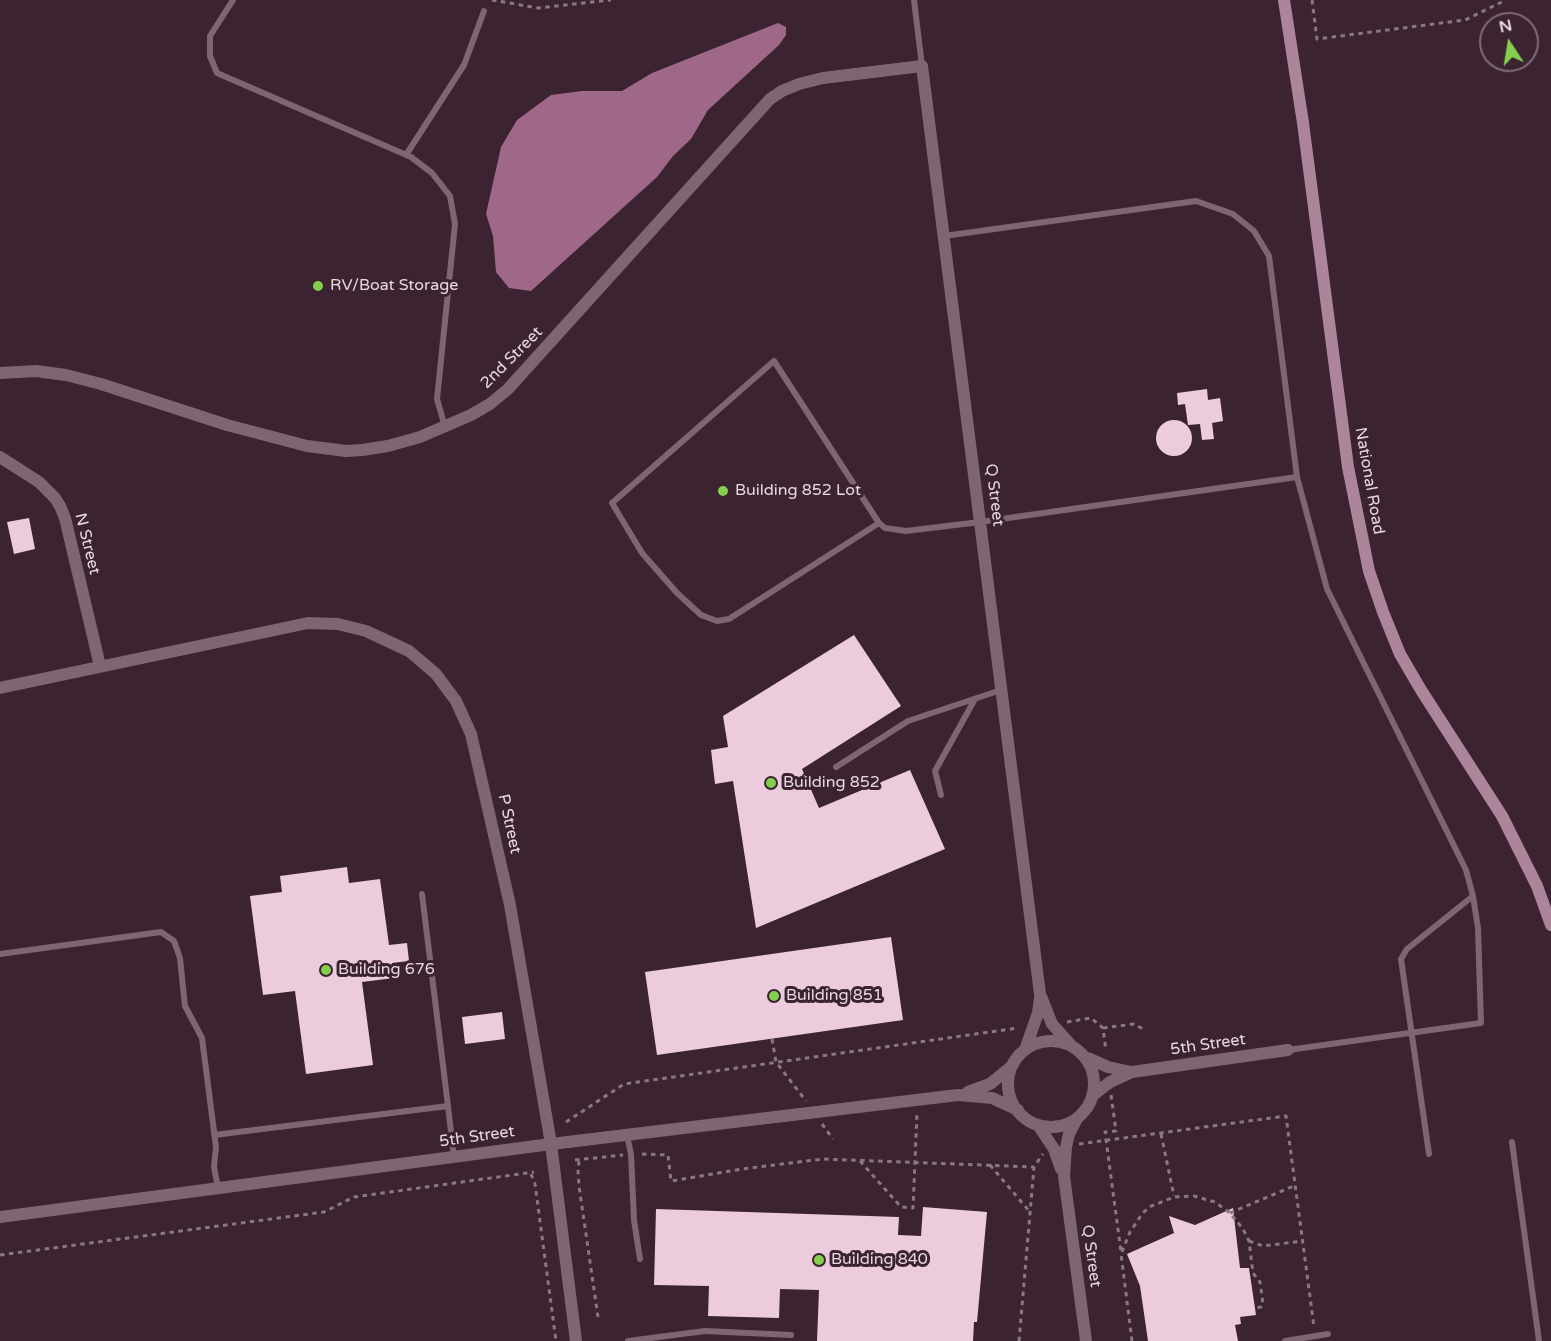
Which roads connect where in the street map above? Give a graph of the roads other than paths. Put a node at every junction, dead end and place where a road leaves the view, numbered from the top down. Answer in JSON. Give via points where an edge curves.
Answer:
{"nodes":[{"id":1,"x":233,"y":0,"type":"edge"},
{"id":2,"x":914,"y":0,"type":"edge"},
{"id":3,"x":1284,"y":0,"type":"edge"},
{"id":4,"x":484,"y":11,"type":"dead end"},
{"id":5,"x":922,"y":66,"type":"junction"},
{"id":6,"x":406,"y":155,"type":"junction"},
{"id":7,"x":944,"y":236,"type":"junction"},
{"id":8,"x":0,"y":372,"type":"edge"},
{"id":9,"x":445,"y":428,"type":"junction"},
{"id":10,"x":0,"y":457,"type":"edge"},
{"id":11,"x":1297,"y":477,"type":"junction"},
{"id":12,"x":980,"y":522,"type":"junction"},
{"id":13,"x":879,"y":524,"type":"junction"},
{"id":14,"x":100,"y":666,"type":"junction"},
{"id":15,"x":0,"y":688,"type":"edge"},
{"id":16,"x":1001,"y":690,"type":"junction"},
{"id":17,"x":975,"y":699,"type":"junction"},
{"id":18,"x":836,"y":767,"type":"dead end"},
{"id":19,"x":941,"y":795,"type":"dead end"},
{"id":20,"x":422,"y":894,"type":"dead end"},
{"id":21,"x":1473,"y":896,"type":"junction"},
{"id":22,"x":1551,"y":925,"type":"edge"},
{"id":23,"x":0,"y":954,"type":"edge"},
{"id":24,"x":1040,"y":994,"type":"junction"},
{"id":25,"x":1412,"y":1034,"type":"junction"},
{"id":26,"x":1070,"y":1044,"type":"junction"},
{"id":27,"x":1288,"y":1050,"type":"joint"},
{"id":28,"x":1024,"y":1051,"type":"junction"},
{"id":29,"x":1088,"y":1058,"type":"junction"},
{"id":30,"x":1011,"y":1067,"type":"junction"},
{"id":31,"x":1132,"y":1072,"type":"junction"},
{"id":32,"x":958,"y":1095,"type":"junction"},
{"id":33,"x":1092,"y":1096,"type":"junction"},
{"id":34,"x":448,"y":1106,"type":"junction"},
{"id":35,"x":1018,"y":1110,"type":"junction"},
{"id":36,"x":1077,"y":1119,"type":"junction"},
{"id":37,"x":1038,"y":1125,"type":"junction"},
{"id":38,"x":214,"y":1135,"type":"junction"},
{"id":39,"x":627,"y":1135,"type":"junction"},
{"id":40,"x":1512,"y":1142,"type":"dead end"},
{"id":41,"x":551,"y":1144,"type":"junction"},
{"id":42,"x":1429,"y":1154,"type":"dead end"},
{"id":43,"x":454,"y":1157,"type":"junction"},
{"id":44,"x":1064,"y":1176,"type":"junction"},
{"id":45,"x":218,"y":1188,"type":"junction"},
{"id":46,"x":0,"y":1217,"type":"edge"},
{"id":47,"x":640,"y":1259,"type":"dead end"},
{"id":48,"x":1328,"y":1334,"type":"dead end"},
{"id":49,"x":791,"y":1335,"type":"dead end"},
{"id":50,"x":576,"y":1341,"type":"edge"},
{"id":51,"x":628,"y":1341,"type":"edge"},
{"id":52,"x":1086,"y":1341,"type":"edge"},
{"id":53,"x":1285,"y":1341,"type":"edge"},
{"id":54,"x":1539,"y":1341,"type":"edge"}],
"edges":[{"from":1,"to":6,"type":"lane","via":[[210,36],[210,56],[218,73]]},
{"from":2,"to":5,"type":"lane","name":"Q Street"},
{"from":3,"to":22,"type":"main road","name":"National Road","via":[[1348,467],[1369,571],[1400,654],[1514,837]]},
{"from":4,"to":6,"type":"lane","via":[[464,65]]},
{"from":5,"to":7,"type":"street","name":"Q Street"},
{"from":5,"to":9,"type":"street","name":"2nd Street","via":[[823,78],[776,95],[508,389],[490,404]]},
{"from":6,"to":9,"type":"lane","via":[[432,173],[450,196],[455,224],[437,399]]},
{"from":7,"to":11,"type":"lane","via":[[1196,201],[1233,214],[1254,231],[1269,256]]},
{"from":7,"to":12,"type":"street","name":"Q Street"},
{"from":8,"to":9,"type":"street","name":"2nd Street","via":[[66,375],[307,446],[362,450]]},
{"from":10,"to":14,"type":"street","name":"N Street","via":[[39,482],[60,506]]},
{"from":11,"to":12,"type":"lane"},
{"from":11,"to":21,"type":"lane","via":[[1327,589],[1466,870]]},
{"from":12,"to":13,"type":"lane","via":[[906,531]]},
{"from":12,"to":16,"type":"street","name":"Q Street"},
{"from":13,"to":13,"type":"lane","via":[[774,361],[612,503],[642,553],[668,583],[701,615],[717,621],[729,619]]},
{"from":14,"to":15,"type":"street","name":"P Street"},
{"from":14,"to":41,"type":"street","name":"P Street","via":[[292,625],[323,623],[354,627],[381,637],[409,651],[436,674],[464,716],[476,753],[510,905]]},
{"from":16,"to":17,"type":"lane"},
{"from":16,"to":24,"type":"street","name":"Q Street"},
{"from":17,"to":18,"type":"lane","via":[[908,721]]},
{"from":17,"to":19,"type":"lane","via":[[935,771]]},
{"from":20,"to":34,"type":"lane"},
{"from":21,"to":25,"type":"lane","via":[[1401,958]]},
{"from":21,"to":25,"type":"lane","via":[[1481,1023]]},
{"from":23,"to":38,"type":"lane","via":[[161,932],[174,941],[180,958],[185,1006],[202,1038]]},
{"from":24,"to":26,"type":"street","name":"Q Street","via":[[1052,1024]]},
{"from":24,"to":28,"type":"street","name":"Q Street","via":[[1038,1014]]},
{"from":25,"to":27,"type":"lane"},
{"from":25,"to":42,"type":"lane"},
{"from":26,"to":28,"type":"street","via":[[1041,1041]]},
{"from":26,"to":29,"type":"street"},
{"from":27,"to":31,"type":"street","name":"5th Street"},
{"from":28,"to":30,"type":"street"},
{"from":29,"to":31,"type":"street","name":"5th Street"},
{"from":29,"to":33,"type":"street","via":[[1095,1077]]},
{"from":30,"to":32,"type":"street","name":"5th Street","via":[[990,1084]]},
{"from":30,"to":35,"type":"street","via":[[1007,1093]]},
{"from":31,"to":33,"type":"street","name":"5th Street"},
{"from":32,"to":35,"type":"street","name":"5th Street","via":[[992,1098]]},
{"from":32,"to":39,"type":"street","name":"5th Street"},
{"from":33,"to":36,"type":"street"},
{"from":34,"to":38,"type":"lane"},
{"from":34,"to":43,"type":"lane"},
{"from":35,"to":37,"type":"street"},
{"from":36,"to":37,"type":"street","via":[[1059,1126]]},
{"from":36,"to":44,"type":"street","name":"Q Street","via":[[1066,1147]]},
{"from":37,"to":44,"type":"street","name":"Q Street","via":[[1054,1149]]},
{"from":38,"to":45,"type":"lane"},
{"from":39,"to":41,"type":"street","name":"5th Street"},
{"from":39,"to":47,"type":"lane"},
{"from":40,"to":54,"type":"lane"},
{"from":41,"to":43,"type":"street","name":"5th Street"},
{"from":41,"to":50,"type":"street","name":"P Street"},
{"from":43,"to":45,"type":"street","name":"5th Street"},
{"from":44,"to":52,"type":"street","name":"Q Street"},
{"from":45,"to":46,"type":"street","name":"5th Street"},
{"from":48,"to":53,"type":"lane"},
{"from":49,"to":51,"type":"lane","via":[[705,1331]]}]}
